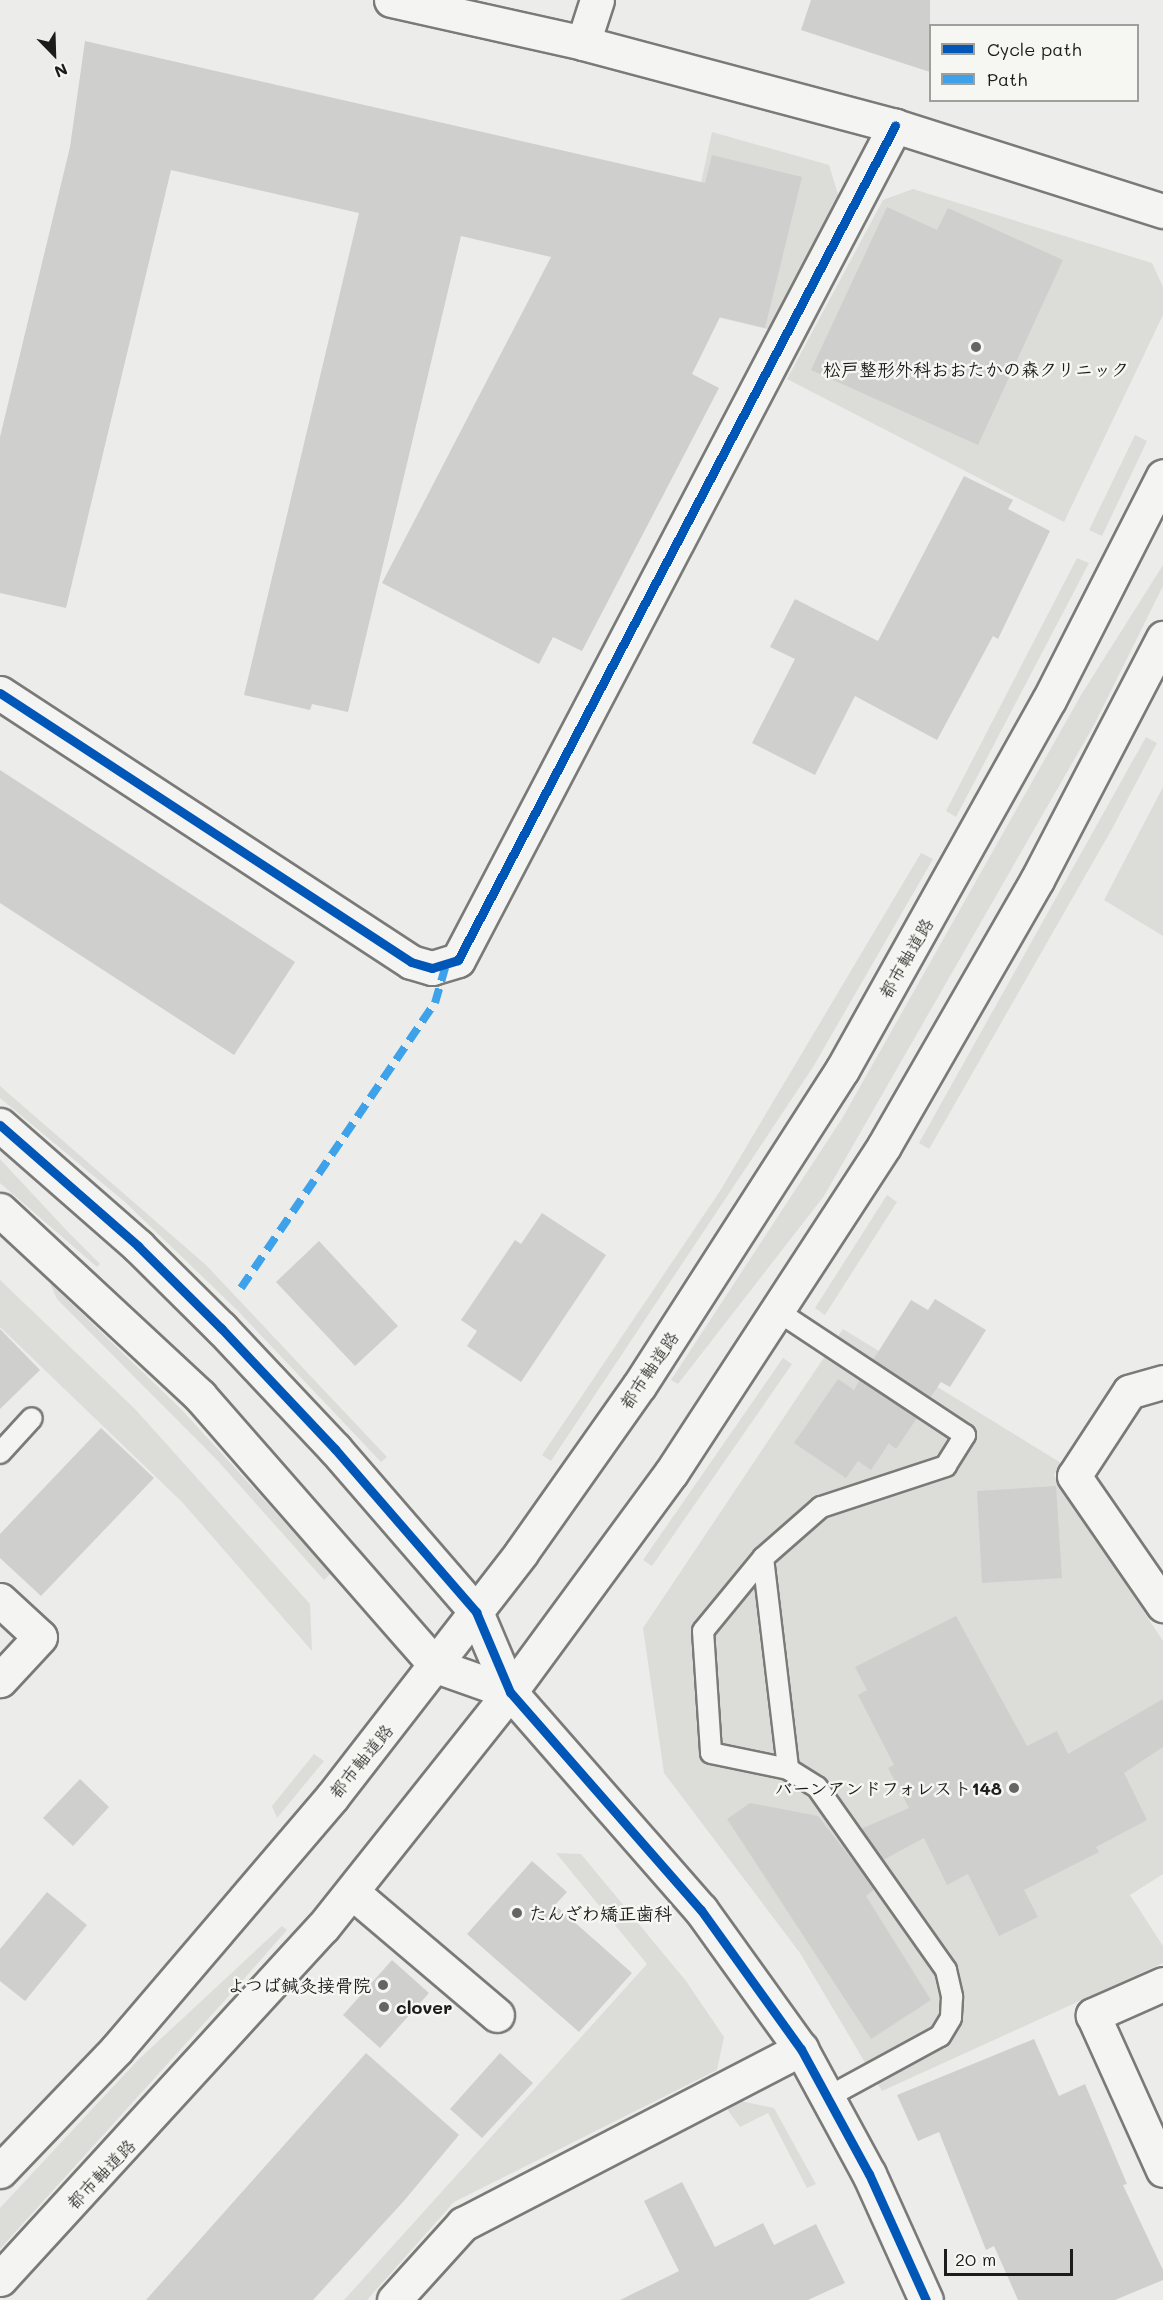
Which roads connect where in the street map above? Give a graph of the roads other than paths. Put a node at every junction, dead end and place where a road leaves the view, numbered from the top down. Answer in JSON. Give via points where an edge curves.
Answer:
{"nodes":[{"id":1,"x":391,"y":0,"type":"edge"},
{"id":2,"x":597,"y":0,"type":"edge"},
{"id":3,"x":583,"y":43,"type":"junction"},
{"id":4,"x":896,"y":126,"type":"junction"},
{"id":5,"x":1163,"y":211,"type":"edge"},
{"id":6,"x":1163,"y":476,"type":"edge"},
{"id":7,"x":1163,"y":638,"type":"edge"},
{"id":8,"x":0,"y":693,"type":"edge"},
{"id":9,"x":0,"y":1125,"type":"edge"},
{"id":10,"x":0,"y":1210,"type":"edge"},
{"id":11,"x":779,"y":1312,"type":"junction"},
{"id":12,"x":1163,"y":1382,"type":"edge"},
{"id":13,"x":32,"y":1418,"type":"dead end"},
{"id":14,"x":0,"y":1453,"type":"edge"},
{"id":15,"x":764,"y":1558,"type":"junction"},
{"id":16,"x":0,"y":1600,"type":"edge"},
{"id":17,"x":1163,"y":1605,"type":"edge"},
{"id":18,"x":476,"y":1612,"type":"junction"},
{"id":19,"x":435,"y":1666,"type":"junction"},
{"id":20,"x":0,"y":1680,"type":"edge"},
{"id":21,"x":510,"y":1692,"type":"junction"},
{"id":22,"x":788,"y":1769,"type":"junction"},
{"id":23,"x":352,"y":1892,"type":"junction"},
{"id":24,"x":1163,"y":1984,"type":"edge"},
{"id":25,"x":497,"y":2015,"type":"dead end"},
{"id":26,"x":801,"y":2049,"type":"junction"},
{"id":27,"x":828,"y":2097,"type":"junction"},
{"id":28,"x":1163,"y":2170,"type":"edge"},
{"id":29,"x":0,"y":2171,"type":"edge"},
{"id":30,"x":0,"y":2279,"type":"edge"},
{"id":31,"x":394,"y":2300,"type":"edge"},
{"id":32,"x":926,"y":2300,"type":"edge"}],
"edges":[{"from":1,"to":3,"type":"street"},
{"from":2,"to":3,"type":"street"},
{"from":3,"to":4,"type":"street"},
{"from":4,"to":5,"type":"street"},
{"from":4,"to":8,"type":"street","via":[[458,960],[432,968],[411,962]]},
{"from":6,"to":18,"type":"street","name":"都市軸道路","via":[[1049,700],[843,1070],[645,1377]]},
{"from":7,"to":11,"type":"street","name":"都市軸道路","via":[[1031,890],[884,1146]]},
{"from":9,"to":18,"type":"street","via":[[138,1245],[246,1354]]},
{"from":10,"to":19,"type":"street","via":[[200,1396]]},
{"from":11,"to":15,"type":"lane","via":[[965,1435],[946,1466],[821,1507]]},
{"from":11,"to":21,"type":"street","name":"都市軸道路","via":[[671,1473]]},
{"from":12,"to":17,"type":"street","via":[[1129,1392],[1074,1476]]},
{"from":13,"to":14,"type":"lane"},
{"from":15,"to":22,"type":"lane"},
{"from":15,"to":22,"type":"lane","via":[[703,1631],[711,1753]]},
{"from":16,"to":20,"type":"street","via":[[40,1637]]},
{"from":18,"to":19,"type":"street","name":"都市軸道路"},
{"from":18,"to":21,"type":"street"},
{"from":19,"to":21,"type":"street"},
{"from":19,"to":29,"type":"street","name":"都市軸道路","via":[[251,1896]]},
{"from":21,"to":23,"type":"street","name":"都市軸道路"},
{"from":21,"to":26,"type":"street","via":[[701,1910]]},
{"from":22,"to":27,"type":"lane","via":[[818,1787],[946,1970],[952,1997],[951,2018],[940,2036]]},
{"from":23,"to":25,"type":"street"},
{"from":23,"to":30,"type":"street","name":"都市軸道路","via":[[131,2142]]},
{"from":24,"to":28,"type":"street","via":[[1093,2015]]},
{"from":26,"to":27,"type":"street"},
{"from":26,"to":31,"type":"street","via":[[463,2224]]},
{"from":27,"to":32,"type":"street"}]}
